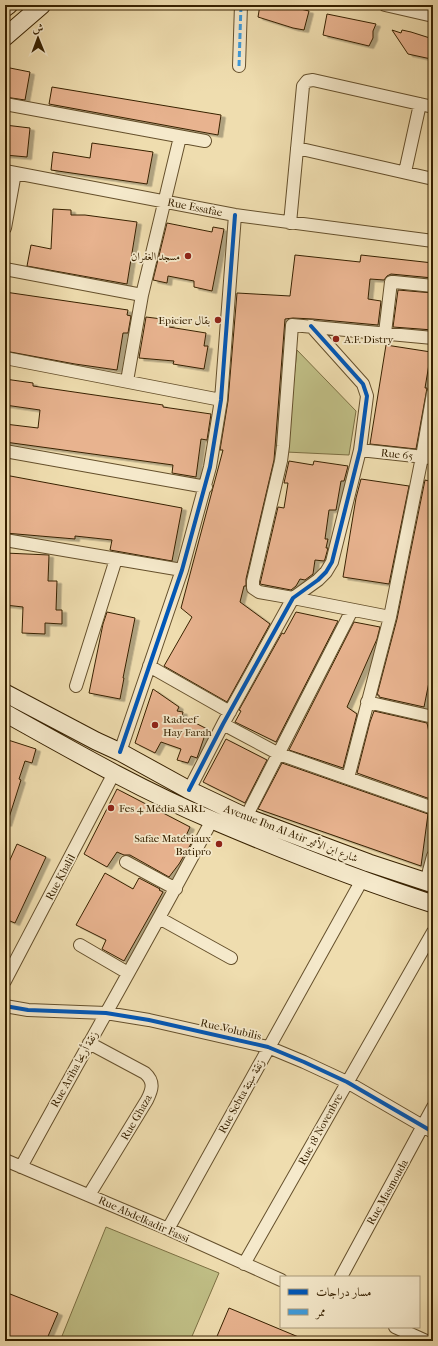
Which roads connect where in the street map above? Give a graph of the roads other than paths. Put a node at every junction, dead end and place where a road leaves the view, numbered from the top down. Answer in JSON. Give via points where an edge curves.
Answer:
{"nodes":[{"id":1,"x":9,"y":5,"type":"edge"},
{"id":2,"x":42,"y":5,"type":"edge"},
{"id":3,"x":241,"y":5,"type":"edge"},
{"id":4,"x":385,"y":5,"type":"edge"},
{"id":5,"x":5,"y":8,"type":"edge"},
{"id":6,"x":426,"y":11,"type":"edge"},
{"id":7,"x":5,"y":37,"type":"edge"},
{"id":8,"x":239,"y":66,"type":"dead end"},
{"id":9,"x":5,"y":104,"type":"edge"},
{"id":10,"x":420,"y":104,"type":"junction"},
{"id":11,"x":433,"y":107,"type":"edge"},
{"id":12,"x":180,"y":137,"type":"junction"},
{"id":13,"x":205,"y":141,"type":"dead end"},
{"id":14,"x":297,"y":148,"type":"junction"},
{"id":15,"x":10,"y":172,"type":"edge"},
{"id":16,"x":405,"y":172,"type":"junction"},
{"id":17,"x":433,"y":179,"type":"edge"},
{"id":18,"x":164,"y":201,"type":"junction"},
{"id":19,"x":235,"y":215,"type":"junction"},
{"id":20,"x":290,"y":223,"type":"junction"},
{"id":21,"x":5,"y":228,"type":"edge"},
{"id":22,"x":433,"y":241,"type":"edge"},
{"id":23,"x":5,"y":269,"type":"edge"},
{"id":24,"x":433,"y":286,"type":"edge"},
{"id":25,"x":142,"y":295,"type":"junction"},
{"id":26,"x":311,"y":326,"type":"junction"},
{"id":27,"x":385,"y":333,"type":"junction"},
{"id":28,"x":433,"y":338,"type":"edge"},
{"id":29,"x":5,"y":358,"type":"edge"},
{"id":30,"x":127,"y":381,"type":"junction"},
{"id":31,"x":433,"y":393,"type":"edge"},
{"id":32,"x":221,"y":400,"type":"junction"},
{"id":33,"x":360,"y":450,"type":"junction"},
{"id":34,"x":5,"y":451,"type":"edge"},
{"id":35,"x":427,"y":458,"type":"edge"},
{"id":36,"x":206,"y":488,"type":"junction"},
{"id":37,"x":5,"y":540,"type":"edge"},
{"id":38,"x":116,"y":559,"type":"junction"},
{"id":39,"x":182,"y":570,"type":"junction"},
{"id":40,"x":293,"y":598,"type":"junction"},
{"id":41,"x":352,"y":610,"type":"junction"},
{"id":42,"x":390,"y":617,"type":"junction"},
{"id":43,"x":149,"y":666,"type":"junction"},
{"id":44,"x":76,"y":686,"type":"dead end"},
{"id":45,"x":5,"y":693,"type":"edge"},
{"id":46,"x":368,"y":702,"type":"junction"},
{"id":47,"x":230,"y":712,"type":"junction"},
{"id":48,"x":5,"y":714,"type":"edge"},
{"id":49,"x":433,"y":717,"type":"edge"},
{"id":50,"x":223,"y":724,"type":"junction"},
{"id":51,"x":120,"y":752,"type":"junction"},
{"id":52,"x":278,"y":754,"type":"junction"},
{"id":53,"x":114,"y":773,"type":"junction"},
{"id":54,"x":348,"y":778,"type":"junction"},
{"id":55,"x":190,"y":790,"type":"junction"},
{"id":56,"x":433,"y":808,"type":"edge"},
{"id":57,"x":246,"y":817,"type":"junction"},
{"id":58,"x":212,"y":820,"type":"junction"},
{"id":59,"x":433,"y":856,"type":"edge"},
{"id":60,"x":126,"y":862,"type":"dead end"},
{"id":61,"x":362,"y":880,"type":"junction"},
{"id":62,"x":430,"y":883,"type":"edge"},
{"id":63,"x":176,"y":889,"type":"junction"},
{"id":64,"x":433,"y":904,"type":"edge"},
{"id":65,"x":159,"y":918,"type":"junction"},
{"id":66,"x":433,"y":932,"type":"edge"},
{"id":67,"x":80,"y":945,"type":"dead end"},
{"id":68,"x":231,"y":958,"type":"dead end"},
{"id":69,"x":128,"y":973,"type":"junction"},
{"id":70,"x":5,"y":981,"type":"edge"},
{"id":71,"x":5,"y":1006,"type":"edge"},
{"id":72,"x":106,"y":1014,"type":"junction"},
{"id":73,"x":89,"y":1043,"type":"junction"},
{"id":74,"x":268,"y":1047,"type":"junction"},
{"id":75,"x":347,"y":1082,"type":"junction"},
{"id":76,"x":433,"y":1107,"type":"edge"},
{"id":77,"x":428,"y":1129,"type":"edge"},
{"id":78,"x":5,"y":1160,"type":"edge"},
{"id":79,"x":21,"y":1166,"type":"junction"},
{"id":80,"x":89,"y":1195,"type":"junction"},
{"id":81,"x":168,"y":1229,"type":"junction"},
{"id":82,"x":244,"y":1264,"type":"junction"},
{"id":83,"x":342,"y":1276,"type":"edge"},
{"id":84,"x":280,"y":1280,"type":"edge"},
{"id":85,"x":397,"y":1328,"type":"edge"},
{"id":86,"x":426,"y":1341,"type":"edge"}],
"edges":[{"from":1,"to":5,"type":"street"},
{"from":2,"to":7,"type":"street"},
{"from":3,"to":8,"type":"street"},
{"from":4,"to":6,"type":"street"},
{"from":9,"to":12,"type":"street"},
{"from":10,"to":11,"type":"street"},
{"from":10,"to":14,"type":"street","via":[[314,80],[307,81],[303,86]]},
{"from":10,"to":16,"type":"street"},
{"from":12,"to":13,"type":"street"},
{"from":12,"to":18,"type":"street"},
{"from":14,"to":16,"type":"street"},
{"from":14,"to":20,"type":"street"},
{"from":15,"to":18,"type":"street","name":"Rue Essafae"},
{"from":15,"to":21,"type":"street"},
{"from":16,"to":17,"type":"street"},
{"from":18,"to":19,"type":"street","name":"Rue Essafae"},
{"from":18,"to":25,"type":"street"},
{"from":19,"to":20,"type":"street","name":"Rue Essafae"},
{"from":19,"to":32,"type":"street"},
{"from":20,"to":22,"type":"street","name":"Rue Essafae"},
{"from":23,"to":25,"type":"street"},
{"from":24,"to":27,"type":"street","via":[[391,282]]},
{"from":25,"to":30,"type":"street"},
{"from":26,"to":27,"type":"street"},
{"from":26,"to":33,"type":"street","via":[[366,390],[367,404]]},
{"from":26,"to":40,"type":"street","via":[[292,325],[284,446],[253,581],[253,588],[259,592]]},
{"from":27,"to":28,"type":"street"},
{"from":29,"to":30,"type":"street"},
{"from":30,"to":32,"type":"street"},
{"from":31,"to":35,"type":"street"},
{"from":32,"to":36,"type":"street"},
{"from":33,"to":35,"type":"street","name":"Rue 65"},
{"from":33,"to":40,"type":"street","via":[[332,562],[318,580]]},
{"from":34,"to":36,"type":"street"},
{"from":35,"to":42,"type":"street"},
{"from":36,"to":39,"type":"street"},
{"from":37,"to":38,"type":"street"},
{"from":38,"to":39,"type":"street"},
{"from":38,"to":44,"type":"street"},
{"from":39,"to":43,"type":"street"},
{"from":40,"to":41,"type":"street"},
{"from":40,"to":47,"type":"street"},
{"from":41,"to":42,"type":"street"},
{"from":41,"to":52,"type":"street"},
{"from":42,"to":46,"type":"street"},
{"from":43,"to":47,"type":"street"},
{"from":43,"to":51,"type":"street"},
{"from":45,"to":51,"type":"street","name":"Avenue Ibn Al Atir شارع ابن الأثير"},
{"from":46,"to":49,"type":"street"},
{"from":46,"to":54,"type":"street"},
{"from":47,"to":50,"type":"street"},
{"from":48,"to":53,"type":"street","name":"Avenue Ibn Al Atir شارع ابن الأثير"},
{"from":50,"to":52,"type":"street"},
{"from":50,"to":55,"type":"street"},
{"from":51,"to":55,"type":"street","name":"Avenue Ibn Al Atir شارع ابن الأثير"},
{"from":52,"to":54,"type":"street"},
{"from":52,"to":57,"type":"street"},
{"from":53,"to":58,"type":"street","name":"Avenue Ibn Al Atir شارع ابن الأثير"},
{"from":53,"to":70,"type":"street","name":"Rue Khalil"},
{"from":54,"to":56,"type":"street"},
{"from":55,"to":57,"type":"street","name":"Avenue Ibn Al Atir شارع ابن الأثير"},
{"from":57,"to":62,"type":"street","name":"Avenue Ibn Al Atir شارع ابن الأثير"},
{"from":58,"to":61,"type":"street","name":"Avenue Ibn Al Atir شارع ابن الأثير"},
{"from":58,"to":63,"type":"street","name":"Rue Ariha زنقة أريحا"},
{"from":59,"to":62,"type":"street"},
{"from":60,"to":63,"type":"street"},
{"from":61,"to":64,"type":"street","name":"Avenue Ibn Al Atir شارع ابن الأثير"},
{"from":61,"to":74,"type":"street","name":"Rue Sebta زنقة سبتة"},
{"from":63,"to":65,"type":"street","name":"Rue Ariha زنقة أريحا"},
{"from":65,"to":68,"type":"street"},
{"from":65,"to":69,"type":"street","name":"Rue Ariha زنقة أريحا"},
{"from":66,"to":75,"type":"street","name":"Rue 18 Novenbre"},
{"from":67,"to":69,"type":"street"},
{"from":69,"to":72,"type":"street","name":"Rue Ariha زنقة أريحا"},
{"from":71,"to":72,"type":"street","name":"Rue Volubilis"},
{"from":72,"to":73,"type":"street","name":"Rue Ariha زنقة أريحا"},
{"from":72,"to":74,"type":"street","name":"Rue Volubilis","via":[[149,1020]]},
{"from":73,"to":79,"type":"street","name":"Rue Ariha زنقة أريحا"},
{"from":73,"to":80,"type":"street","name":"Rue Ghaza","via":[[145,1073],[152,1081],[152,1087],[147,1100]]},
{"from":74,"to":75,"type":"street","name":"Rue Volubilis"},
{"from":74,"to":81,"type":"street","name":"Rue Sebta زنقة سبتة"},
{"from":75,"to":77,"type":"street","name":"Rue Volubilis"},
{"from":75,"to":82,"type":"street","name":"Rue 18 Novenbre"},
{"from":76,"to":77,"type":"street","name":"Rue Masmouda"},
{"from":77,"to":83,"type":"street","name":"Rue Masmouda"},
{"from":78,"to":79,"type":"street","name":"Rue Abdelkadir Fassi"},
{"from":79,"to":80,"type":"street","name":"Rue Abdelkadir Fassi"},
{"from":80,"to":81,"type":"street","name":"Rue Abdelkadir Fassi"},
{"from":81,"to":82,"type":"street","name":"Rue Abdelkadir Fassi"},
{"from":82,"to":84,"type":"street","name":"Rue Abdelkadir Fassi"},
{"from":85,"to":86,"type":"street"}]}
